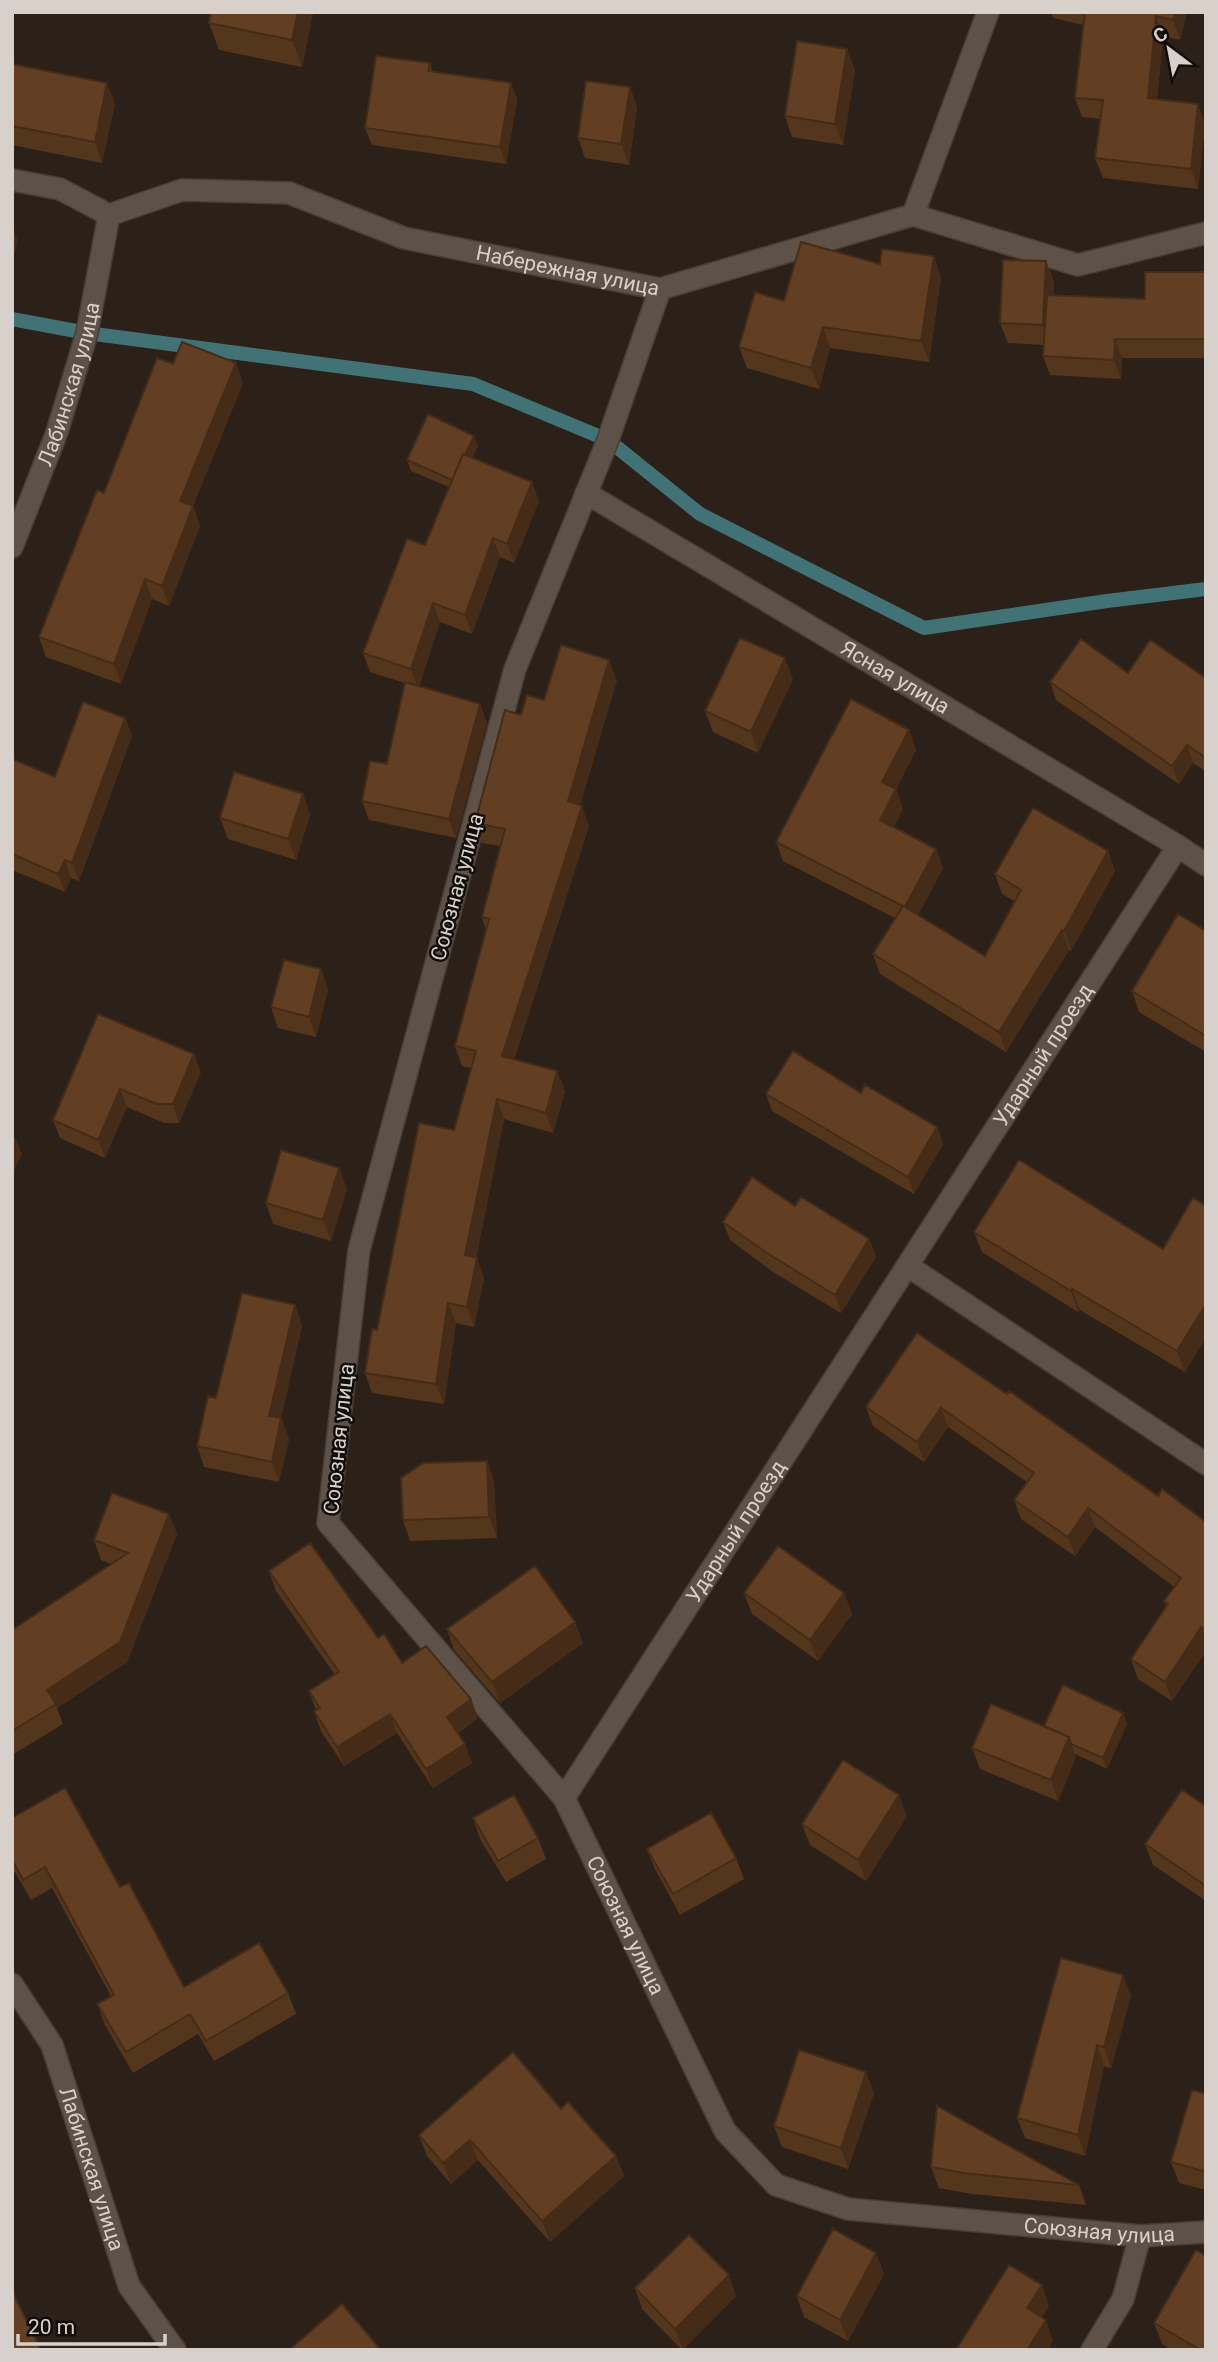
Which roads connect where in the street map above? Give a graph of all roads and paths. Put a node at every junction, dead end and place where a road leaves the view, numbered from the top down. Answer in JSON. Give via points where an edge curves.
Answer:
{"nodes":[{"id":1,"x":988,"y":12,"type":"edge"},
{"id":2,"x":12,"y":180,"type":"edge"},
{"id":3,"x":109,"y":215,"type":"junction"},
{"id":4,"x":913,"y":215,"type":"junction"},
{"id":5,"x":1206,"y":233,"type":"edge"},
{"id":6,"x":660,"y":289,"type":"junction"},
{"id":7,"x":586,"y":493,"type":"junction"},
{"id":8,"x":12,"y":547,"type":"edge"},
{"id":9,"x":1178,"y":846,"type":"junction"},
{"id":10,"x":1206,"y":865,"type":"edge"},
{"id":11,"x":908,"y":1266,"type":"junction"},
{"id":12,"x":1206,"y":1464,"type":"edge"},
{"id":13,"x":564,"y":1798,"type":"junction"},
{"id":14,"x":12,"y":1984,"type":"edge"},
{"id":15,"x":1206,"y":2232,"type":"edge"},
{"id":16,"x":1140,"y":2236,"type":"junction"},
{"id":17,"x":175,"y":2350,"type":"edge"},
{"id":18,"x":1092,"y":2350,"type":"edge"}],
"edges":[{"from":1,"to":4,"type":"street"},
{"from":2,"to":3,"type":"street","via":[[60,189]]},
{"from":3,"to":6,"type":"street","name":"Набережная улица","via":[[182,190],[289,193],[404,238]]},
{"from":3,"to":8,"type":"street","name":"Лабинская улица","via":[[87,333],[57,432]]},
{"from":4,"to":5,"type":"street","via":[[1078,265]]},
{"from":4,"to":6,"type":"street","name":"Набережная улица"},
{"from":6,"to":7,"type":"street","name":"Союзная улица"},
{"from":7,"to":9,"type":"street","name":"Ясная улица"},
{"from":7,"to":13,"type":"street","name":"Союзная улица","via":[[515,669],[359,1250],[328,1523]]},
{"from":9,"to":10,"type":"street","name":"Ясная улица"},
{"from":9,"to":11,"type":"street","name":"Ударный проезд"},
{"from":11,"to":12,"type":"street"},
{"from":11,"to":13,"type":"street","name":"Ударный проезд"},
{"from":13,"to":16,"type":"street","name":"Союзная улица","via":[[725,2131],[776,2185],[848,2209]]},
{"from":14,"to":17,"type":"street","name":"Лабинская улица","via":[[52,2045],[129,2286]]},
{"from":15,"to":16,"type":"street","name":"Союзная улица"},
{"from":16,"to":18,"type":"street","via":[[1124,2299]]}]}
